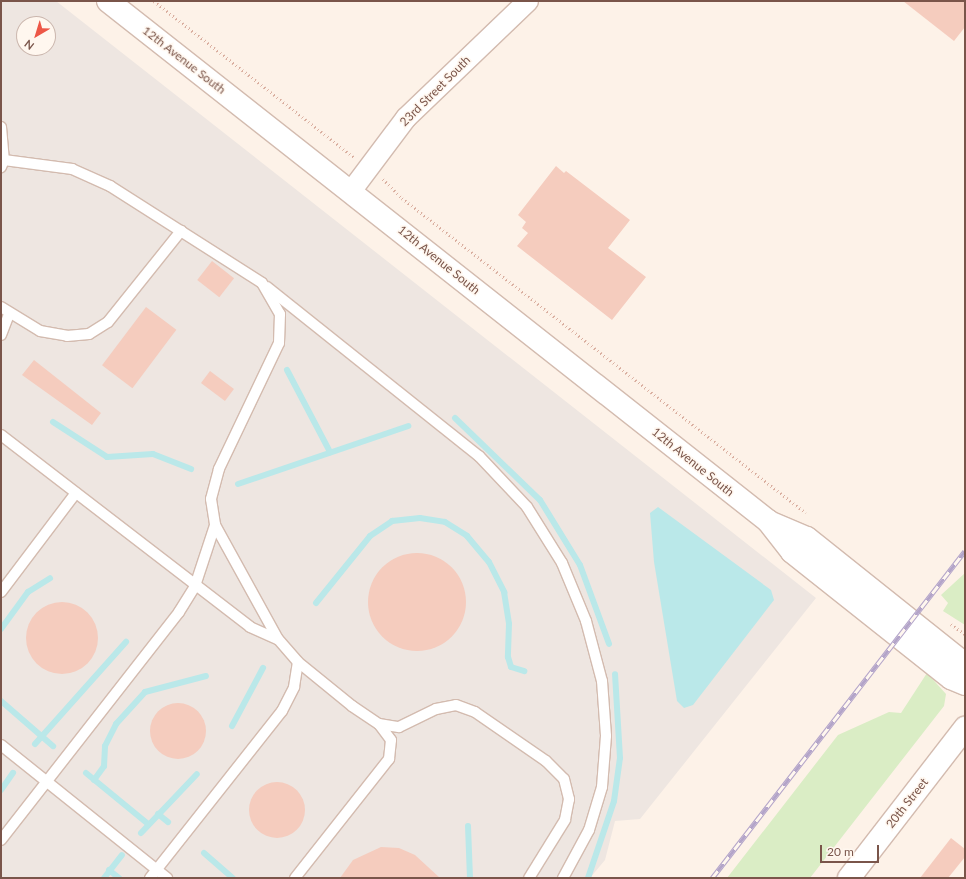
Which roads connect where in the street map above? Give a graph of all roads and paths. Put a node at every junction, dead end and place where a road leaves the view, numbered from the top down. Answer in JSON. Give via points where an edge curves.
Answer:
{"nodes":[{"id":1,"x":108,"y":1,"type":"edge"},
{"id":2,"x":154,"y":1,"type":"edge"},
{"id":3,"x":528,"y":1,"type":"edge"},
{"id":4,"x":1,"y":127,"type":"edge"},
{"id":5,"x":3,"y":164,"type":"edge"},
{"id":6,"x":368,"y":168,"type":"junction"},
{"id":7,"x":352,"y":190,"type":"junction"},
{"id":8,"x":181,"y":231,"type":"junction"},
{"id":9,"x":262,"y":283,"type":"junction"},
{"id":10,"x":1,"y":307,"type":"edge"},
{"id":11,"x":10,"y":314,"type":"junction"},
{"id":12,"x":1,"y":335,"type":"edge"},
{"id":13,"x":1,"y":435,"type":"edge"},
{"id":14,"x":76,"y":493,"type":"junction"},
{"id":15,"x":808,"y":515,"type":"dead end"},
{"id":16,"x":768,"y":522,"type":"junction"},
{"id":17,"x":215,"y":526,"type":"junction"},
{"id":18,"x":195,"y":586,"type":"junction"},
{"id":19,"x":1,"y":592,"type":"edge"},
{"id":20,"x":947,"y":621,"type":"dead end"},
{"id":21,"x":965,"y":634,"type":"edge"},
{"id":22,"x":278,"y":639,"type":"junction"},
{"id":23,"x":298,"y":662,"type":"junction"},
{"id":24,"x":965,"y":664,"type":"edge"},
{"id":25,"x":965,"y":684,"type":"edge"},
{"id":26,"x":379,"y":724,"type":"junction"},
{"id":27,"x":965,"y":728,"type":"edge"},
{"id":28,"x":1,"y":745,"type":"edge"},
{"id":29,"x":47,"y":782,"type":"junction"},
{"id":30,"x":1,"y":840,"type":"edge"},
{"id":31,"x":157,"y":869,"type":"junction"},
{"id":32,"x":150,"y":878,"type":"edge"},
{"id":33,"x":167,"y":878,"type":"edge"},
{"id":34,"x":295,"y":878,"type":"edge"},
{"id":35,"x":529,"y":878,"type":"edge"},
{"id":36,"x":563,"y":878,"type":"edge"},
{"id":37,"x":849,"y":878,"type":"edge"}],
"edges":[{"from":1,"to":7,"type":"street","name":"12th Avenue South"},
{"from":2,"to":6,"type":"path"},
{"from":3,"to":6,"type":"street","name":"23rd Street South","via":[[406,118]]},
{"from":4,"to":5,"type":"lane"},
{"from":5,"to":8,"type":"lane","via":[[72,169],[110,186]]},
{"from":6,"to":7,"type":"street","name":"23rd Street South"},
{"from":6,"to":15,"type":"path"},
{"from":7,"to":16,"type":"street","name":"12th Avenue South"},
{"from":8,"to":9,"type":"lane"},
{"from":8,"to":11,"type":"lane","via":[[108,322],[89,334],[67,336],[40,331]]},
{"from":9,"to":17,"type":"lane","via":[[280,314],[279,344],[219,469],[211,499]]},
{"from":9,"to":36,"type":"lane","via":[[479,456],[527,507],[562,563],[586,622],[602,681],[606,736],[602,786],[589,830]]},
{"from":10,"to":11,"type":"lane"},
{"from":11,"to":12,"type":"lane"},
{"from":13,"to":14,"type":"lane"},
{"from":14,"to":18,"type":"lane"},
{"from":14,"to":19,"type":"lane"},
{"from":16,"to":24,"type":"street","name":"12th Avenue South","via":[[807,538]]},
{"from":16,"to":25,"type":"street","name":"12th Avenue South","via":[[792,552],[951,678]]},
{"from":17,"to":18,"type":"lane"},
{"from":17,"to":22,"type":"lane"},
{"from":18,"to":22,"type":"lane","via":[[250,627]]},
{"from":18,"to":29,"type":"lane"},
{"from":20,"to":21,"type":"path"},
{"from":22,"to":23,"type":"lane"},
{"from":23,"to":26,"type":"lane"},
{"from":23,"to":31,"type":"lane","via":[[294,687],[282,711]]},
{"from":26,"to":34,"type":"lane","via":[[391,740],[389,759]]},
{"from":26,"to":35,"type":"lane","via":[[399,727],[436,709],[456,705],[475,712],[546,761],[564,779],[569,799],[558,834]]},
{"from":27,"to":37,"type":"street","name":"20th Street"},
{"from":28,"to":29,"type":"lane"},
{"from":29,"to":30,"type":"lane"},
{"from":29,"to":31,"type":"lane"},
{"from":31,"to":32,"type":"lane"},
{"from":31,"to":33,"type":"lane"}]}
